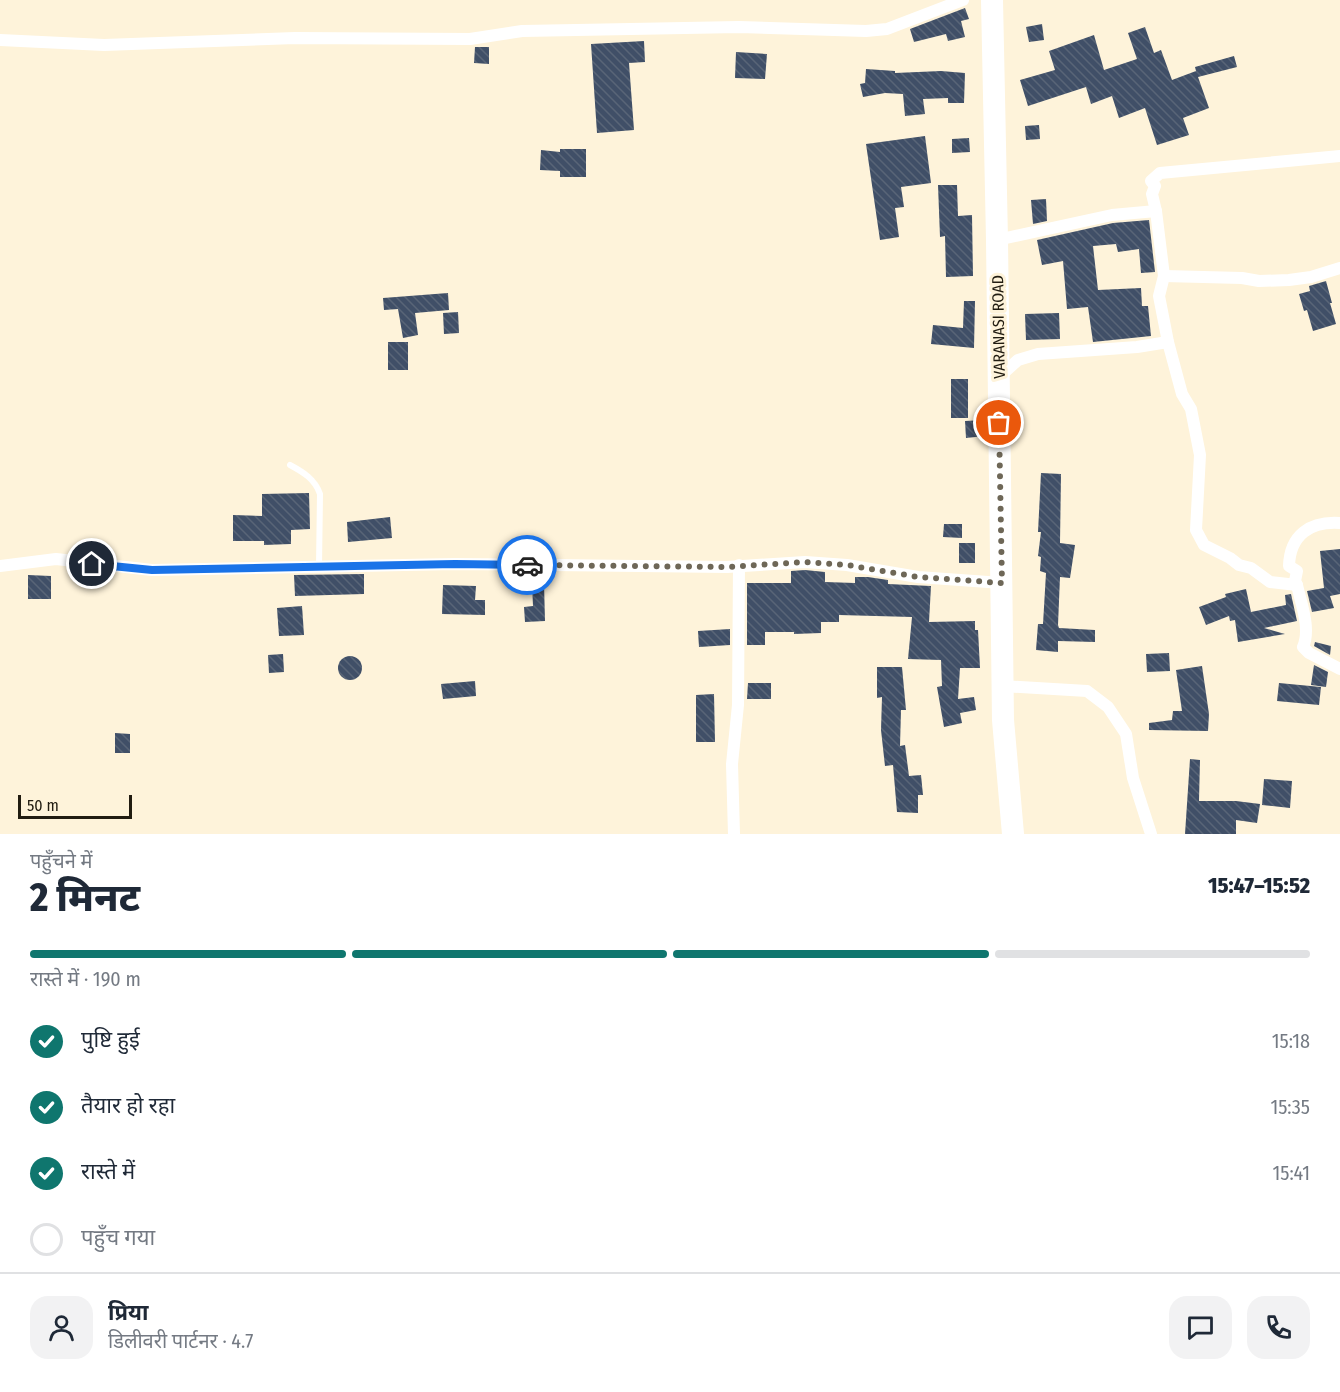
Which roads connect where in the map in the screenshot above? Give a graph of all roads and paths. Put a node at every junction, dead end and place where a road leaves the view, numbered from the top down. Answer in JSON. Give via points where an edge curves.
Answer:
{"nodes":[{"id":1,"x":963,"y":0,"type":"edge"},
{"id":2,"x":992,"y":0,"type":"edge"},
{"id":3,"x":0,"y":40,"type":"edge"},
{"id":4,"x":1340,"y":156,"type":"edge"},
{"id":5,"x":1156,"y":211,"type":"junction"},
{"id":6,"x":998,"y":240,"type":"junction"},
{"id":7,"x":1340,"y":268,"type":"edge"},
{"id":8,"x":1164,"y":276,"type":"junction"},
{"id":9,"x":1168,"y":342,"type":"junction"},
{"id":10,"x":999,"y":377,"type":"junction"},
{"id":11,"x":290,"y":465,"type":"dead end"},
{"id":12,"x":1340,"y":523,"type":"edge"},
{"id":13,"x":739,"y":565,"type":"junction"},
{"id":14,"x":0,"y":566,"type":"edge"},
{"id":15,"x":319,"y":567,"type":"junction"},
{"id":16,"x":1002,"y":583,"type":"junction"},
{"id":17,"x":1297,"y":585,"type":"junction"},
{"id":18,"x":1340,"y":669,"type":"edge"},
{"id":19,"x":1002,"y":686,"type":"junction"},
{"id":20,"x":734,"y":834,"type":"edge"},
{"id":21,"x":1013,"y":834,"type":"edge"},
{"id":22,"x":1151,"y":834,"type":"edge"}],
"edges":[{"from":1,"to":3,"type":"street","via":[[887,29],[866,32],[739,27],[522,32],[470,39],[104,45]]},
{"from":2,"to":6,"type":"highway","name":"VARANASI ROAD"},
{"from":4,"to":5,"type":"street","via":[[1161,174],[1151,180]]},
{"from":5,"to":6,"type":"street","via":[[1112,215]]},
{"from":5,"to":8,"type":"street"},
{"from":6,"to":10,"type":"highway","name":"VARANASI ROAD"},
{"from":7,"to":8,"type":"street","via":[[1289,280]]},
{"from":8,"to":9,"type":"street","via":[[1160,296]]},
{"from":9,"to":10,"type":"street","via":[[1038,354],[1018,360]]},
{"from":9,"to":17,"type":"street","via":[[1182,394],[1191,409],[1200,455],[1196,518],[1199,537],[1210,549],[1251,568],[1270,582]]},
{"from":10,"to":16,"type":"highway","name":"VARANASI ROAD"},
{"from":11,"to":15,"type":"lane","via":[[318,486]]},
{"from":12,"to":17,"type":"street","via":[[1312,526],[1298,538],[1289,566],[1297,571]]},
{"from":13,"to":15,"type":"street"},
{"from":13,"to":16,"type":"street","via":[[827,563],[918,577]]},
{"from":13,"to":20,"type":"street","via":[[738,705],[732,764]]},
{"from":14,"to":15,"type":"street","via":[[56,559],[152,570]]},
{"from":16,"to":19,"type":"highway","name":"VARANASI ROAD"},
{"from":17,"to":18,"type":"street","via":[[1305,631],[1303,647]]},
{"from":19,"to":21,"type":"highway","name":"VARANASI ROAD"},
{"from":19,"to":22,"type":"street","via":[[1087,692],[1108,707],[1126,734],[1133,778]]}]}
